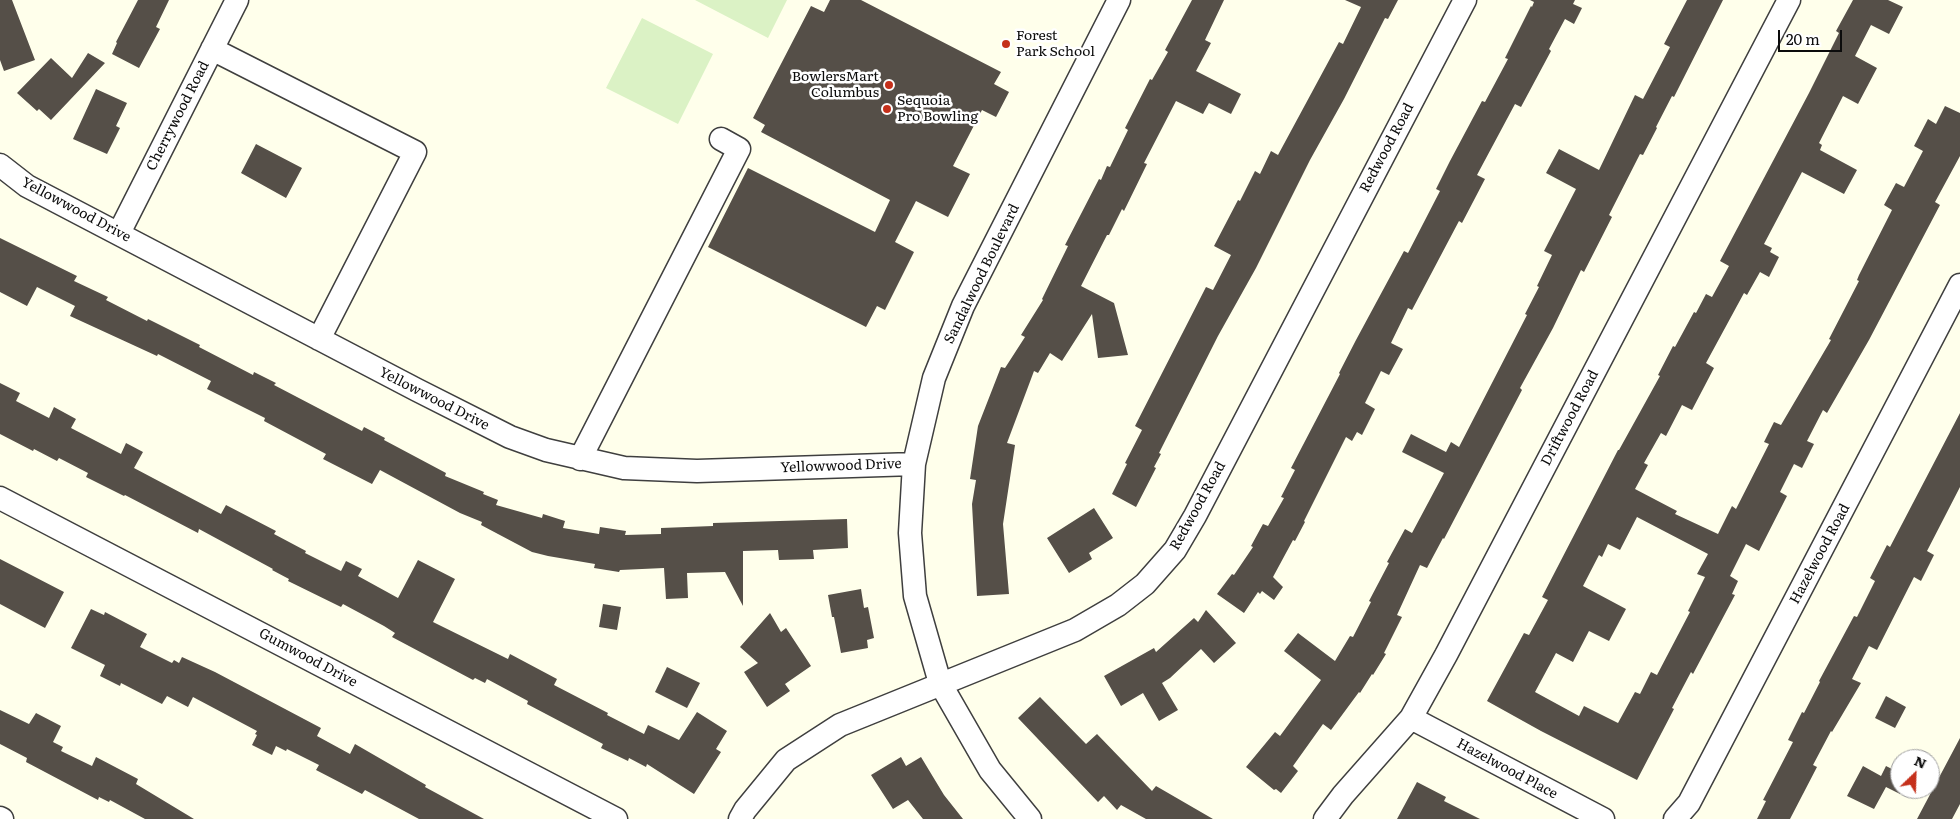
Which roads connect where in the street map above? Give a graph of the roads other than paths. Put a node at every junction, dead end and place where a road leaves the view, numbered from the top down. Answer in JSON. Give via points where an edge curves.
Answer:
{"nodes":[{"id":1,"x":237,"y":0,"type":"edge"},
{"id":2,"x":1119,"y":0,"type":"edge"},
{"id":3,"x":1465,"y":0,"type":"edge"},
{"id":4,"x":1789,"y":0,"type":"edge"},
{"id":5,"x":212,"y":48,"type":"junction"},
{"id":6,"x":721,"y":139,"type":"dead end"},
{"id":7,"x":0,"y":165,"type":"edge"},
{"id":8,"x":119,"y":233,"type":"junction"},
{"id":9,"x":1960,"y":286,"type":"edge"},
{"id":10,"x":319,"y":339,"type":"junction"},
{"id":11,"x":580,"y":459,"type":"junction"},
{"id":12,"x":914,"y":464,"type":"junction"},
{"id":13,"x":0,"y":498,"type":"edge"},
{"id":14,"x":940,"y":683,"type":"junction"},
{"id":15,"x":1411,"y":718,"type":"junction"},
{"id":16,"x":616,"y":819,"type":"edge"},
{"id":17,"x":740,"y":819,"type":"edge"},
{"id":18,"x":1030,"y":819,"type":"edge"},
{"id":19,"x":1325,"y":819,"type":"edge"},
{"id":20,"x":1603,"y":819,"type":"edge"},
{"id":21,"x":1675,"y":819,"type":"edge"}],
"edges":[{"from":1,"to":5,"type":"street","name":"Cherrywood Road"},
{"from":2,"to":12,"type":"street","name":"Sandalwood Boulevard","via":[[964,306],[934,378]]},
{"from":3,"to":14,"type":"street","name":"Redwood Road","via":[[1175,550],[1145,584],[1118,605],[1075,630]]},
{"from":4,"to":15,"type":"street","name":"Driftwood Road"},
{"from":5,"to":8,"type":"street","name":"Cherrywood Road"},
{"from":5,"to":10,"type":"street","via":[[415,152]]},
{"from":6,"to":11,"type":"street","via":[[740,149]]},
{"from":7,"to":8,"type":"street","name":"Yellowwood Drive","via":[[27,186]]},
{"from":8,"to":10,"type":"street","name":"Yellowwood Drive"},
{"from":9,"to":21,"type":"street","name":"Hazelwood Road","via":[[1689,803]]},
{"from":10,"to":11,"type":"street","name":"Yellowwood Drive","via":[[510,437]]},
{"from":11,"to":12,"type":"street","name":"Yellowwood Drive","via":[[624,468],[697,471]]},
{"from":12,"to":14,"type":"street","name":"Sandalwood Boulevard","via":[[910,533],[916,596]]},
{"from":13,"to":16,"type":"street","name":"Gumwood Drive"},
{"from":14,"to":17,"type":"street","name":"Redwood Road","via":[[840,725],[786,760]]},
{"from":14,"to":18,"type":"street","name":"Sandalwood Boulevard","via":[[990,770]]},
{"from":15,"to":19,"type":"street","name":"Driftwood Road"},
{"from":15,"to":20,"type":"street","name":"Hazelwood Place"}]}
